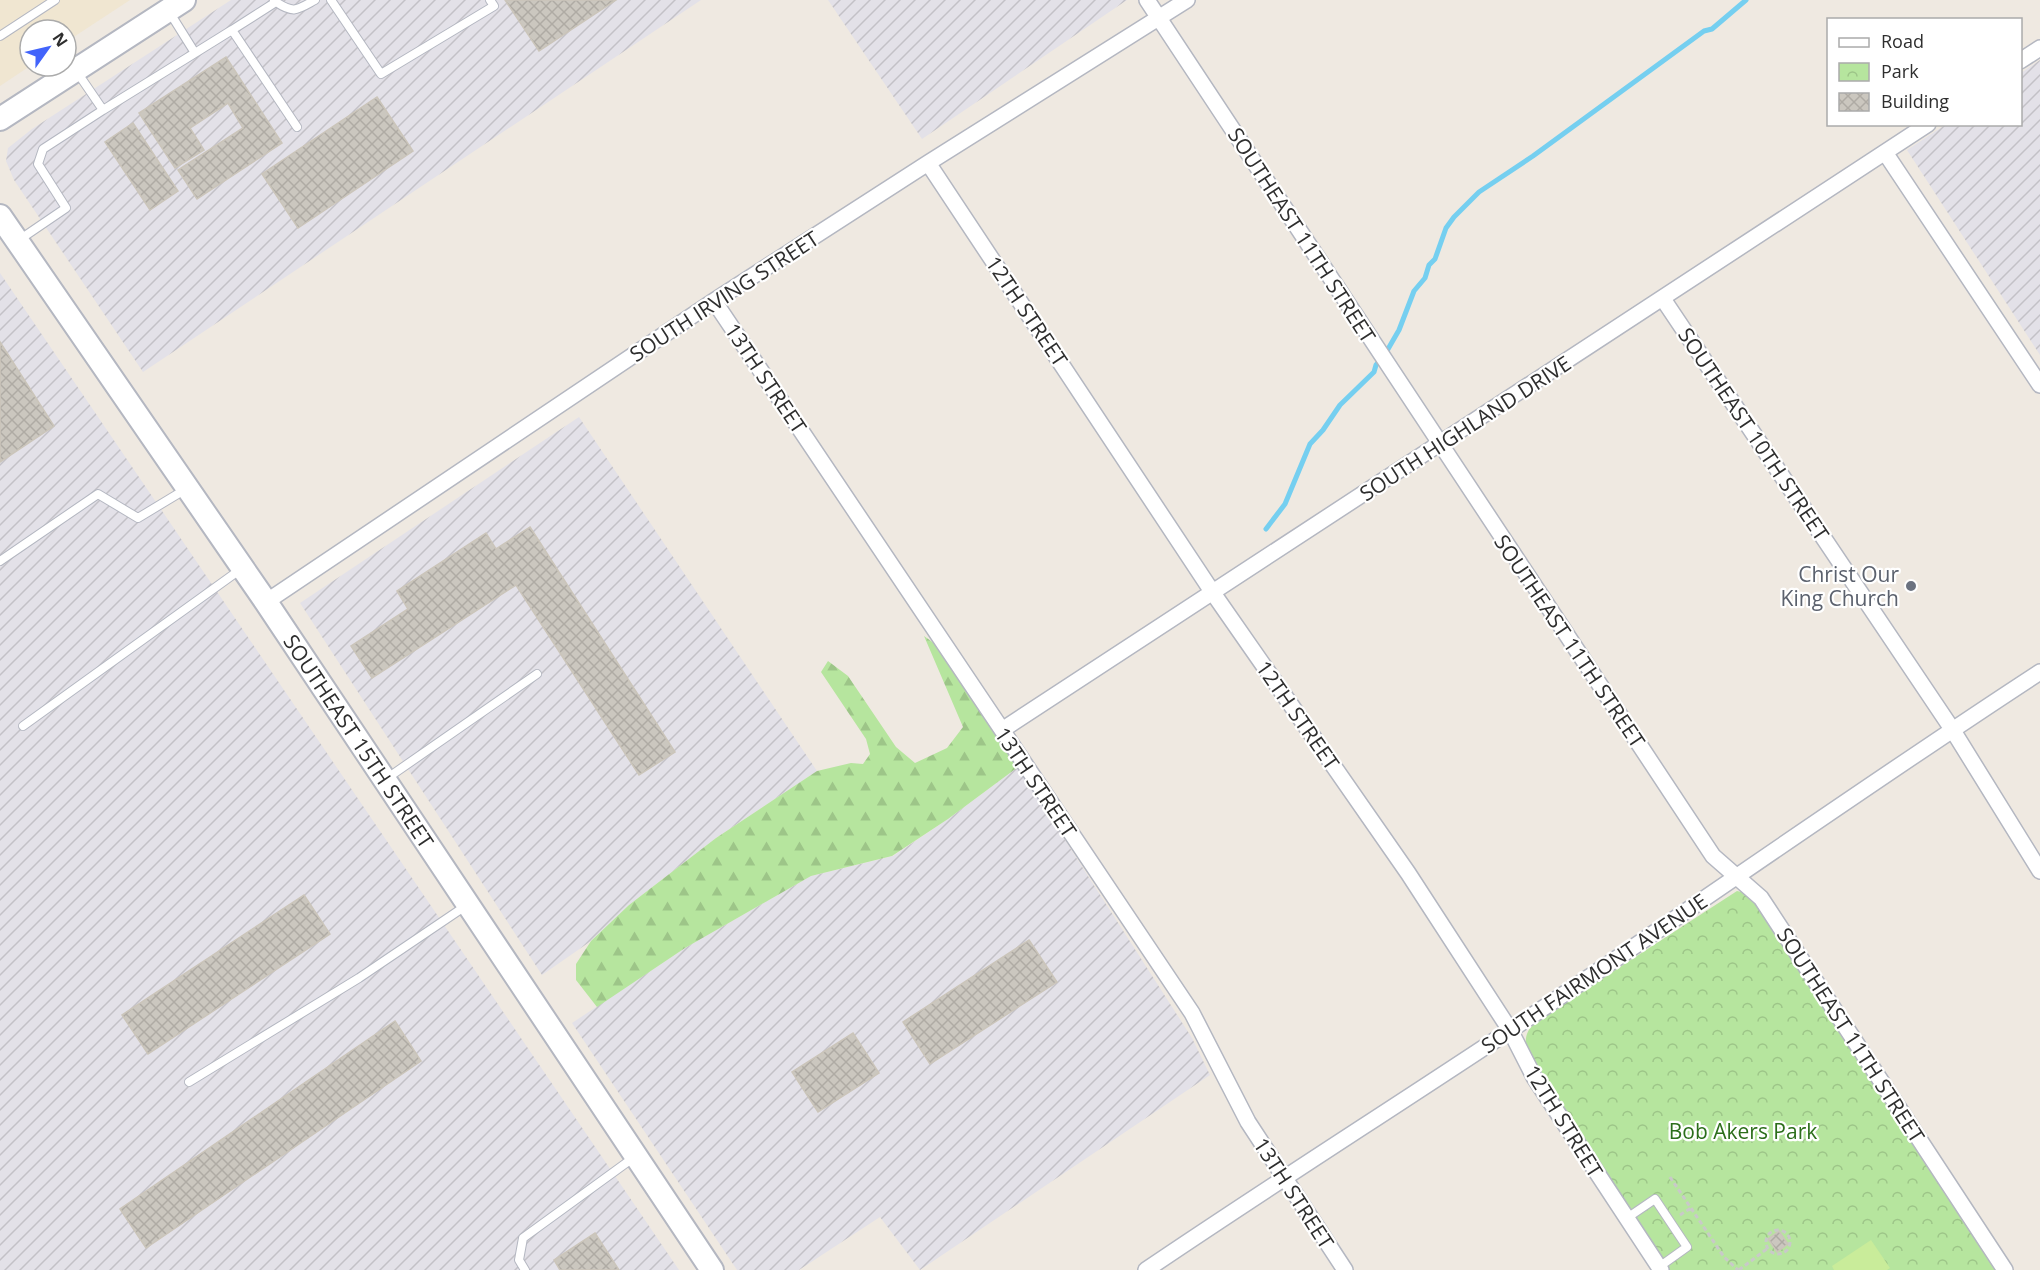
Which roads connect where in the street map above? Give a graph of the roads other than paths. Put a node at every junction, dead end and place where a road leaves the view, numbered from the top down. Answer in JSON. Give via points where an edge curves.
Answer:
{"nodes":[{"id":1,"x":55,"y":0,"type":"edge"},
{"id":2,"x":315,"y":0,"type":"edge"},
{"id":3,"x":331,"y":0,"type":"edge"},
{"id":4,"x":490,"y":0,"type":"edge"},
{"id":5,"x":1147,"y":0,"type":"edge"},
{"id":6,"x":1187,"y":0,"type":"edge"},
{"id":7,"x":275,"y":1,"type":"edge"},
{"id":8,"x":176,"y":5,"type":"edge"},
{"id":9,"x":1160,"y":18,"type":"junction"},
{"id":10,"x":232,"y":30,"type":"junction"},
{"id":11,"x":0,"y":36,"type":"edge"},
{"id":12,"x":2040,"y":48,"type":"edge"},
{"id":13,"x":195,"y":53,"type":"junction"},
{"id":14,"x":2022,"y":60,"type":"edge"},
{"id":15,"x":78,"y":69,"type":"edge"},
{"id":16,"x":78,"y":73,"type":"edge"},
{"id":17,"x":64,"y":78,"type":"edge"},
{"id":18,"x":103,"y":110,"type":"junction"},
{"id":19,"x":0,"y":120,"type":"edge"},
{"id":20,"x":1925,"y":126,"type":"edge"},
{"id":21,"x":297,"y":127,"type":"dead end"},
{"id":22,"x":1886,"y":154,"type":"junction"},
{"id":23,"x":928,"y":163,"type":"junction"},
{"id":24,"x":0,"y":216,"type":"edge"},
{"id":25,"x":17,"y":241,"type":"junction"},
{"id":26,"x":1663,"y":299,"type":"junction"},
{"id":27,"x":714,"y":302,"type":"junction"},
{"id":28,"x":2040,"y":385,"type":"edge"},
{"id":29,"x":1440,"y":444,"type":"junction"},
{"id":30,"x":187,"y":488,"type":"junction"},
{"id":31,"x":0,"y":561,"type":"edge"},
{"id":32,"x":243,"y":568,"type":"junction"},
{"id":33,"x":1213,"y":593,"type":"junction"},
{"id":34,"x":266,"y":602,"type":"junction"},
{"id":35,"x":2040,"y":672,"type":"edge"},
{"id":36,"x":537,"y":674,"type":"dead end"},
{"id":37,"x":23,"y":726,"type":"dead end"},
{"id":38,"x":1952,"y":729,"type":"junction"},
{"id":39,"x":1002,"y":730,"type":"junction"},
{"id":40,"x":384,"y":779,"type":"junction"},
{"id":41,"x":2040,"y":871,"type":"edge"},
{"id":42,"x":1737,"y":877,"type":"junction"},
{"id":43,"x":468,"y":904,"type":"junction"},
{"id":44,"x":1510,"y":1030,"type":"junction"},
{"id":45,"x":189,"y":1082,"type":"dead end"},
{"id":46,"x":636,"y":1156,"type":"junction"},
{"id":47,"x":1283,"y":1178,"type":"junction"},
{"id":48,"x":1627,"y":1218,"type":"junction"},
{"id":49,"x":1660,"y":1268,"type":"edge"},
{"id":50,"x":525,"y":1270,"type":"edge"},
{"id":51,"x":712,"y":1270,"type":"edge"},
{"id":52,"x":1146,"y":1270,"type":"edge"},
{"id":53,"x":1345,"y":1270,"type":"edge"},
{"id":54,"x":2005,"y":1270,"type":"edge"}],
"edges":[{"from":1,"to":11,"type":"lane"},
{"from":2,"to":7,"type":"lane","via":[[298,10],[289,10]]},
{"from":3,"to":4,"type":"lane","via":[[381,74],[494,6]]},
{"from":5,"to":9,"type":"street","name":"SOUTHEAST 11TH STREET"},
{"from":6,"to":9,"type":"street","name":"SOUTH IRVING STREET"},
{"from":7,"to":10,"type":"lane"},
{"from":8,"to":13,"type":"lane"},
{"from":8,"to":15,"type":"main road"},
{"from":9,"to":23,"type":"street","name":"SOUTH IRVING STREET"},
{"from":9,"to":29,"type":"street","name":"SOUTHEAST 11TH STREET"},
{"from":10,"to":13,"type":"lane"},
{"from":10,"to":21,"type":"lane"},
{"from":12,"to":14,"type":"street"},
{"from":13,"to":18,"type":"lane"},
{"from":16,"to":18,"type":"lane"},
{"from":17,"to":19,"type":"main road"},
{"from":18,"to":25,"type":"lane","via":[[43,149],[38,164],[66,208]]},
{"from":20,"to":22,"type":"street","name":"SOUTH HIGHLAND DRIVE"},
{"from":22,"to":26,"type":"street","name":"SOUTH HIGHLAND DRIVE"},
{"from":22,"to":28,"type":"street"},
{"from":23,"to":27,"type":"street","name":"SOUTH IRVING STREET"},
{"from":23,"to":33,"type":"street","name":"12TH STREET"},
{"from":24,"to":25,"type":"main road","name":"SOUTHEAST 15TH STREET"},
{"from":25,"to":30,"type":"main road","name":"SOUTHEAST 15TH STREET"},
{"from":26,"to":29,"type":"street","name":"SOUTH HIGHLAND DRIVE"},
{"from":26,"to":38,"type":"street","name":"SOUTHEAST 10TH STREET"},
{"from":27,"to":34,"type":"street","name":"SOUTH IRVING STREET"},
{"from":27,"to":39,"type":"street","name":"13TH STREET"},
{"from":29,"to":33,"type":"street","name":"SOUTH HIGHLAND DRIVE"},
{"from":29,"to":42,"type":"street","name":"SOUTHEAST 11TH STREET","via":[[1713,856]]},
{"from":30,"to":31,"type":"lane","via":[[138,518],[98,494]]},
{"from":30,"to":32,"type":"main road","name":"SOUTHEAST 15TH STREET"},
{"from":32,"to":34,"type":"main road","name":"SOUTHEAST 15TH STREET"},
{"from":32,"to":37,"type":"lane"},
{"from":33,"to":39,"type":"street","name":"SOUTH HIGHLAND DRIVE"},
{"from":33,"to":44,"type":"street","name":"12TH STREET","via":[[1408,873]]},
{"from":34,"to":40,"type":"main road","name":"SOUTHEAST 15TH STREET"},
{"from":35,"to":38,"type":"street","name":"SOUTH FAIRMONT AVENUE"},
{"from":36,"to":40,"type":"lane"},
{"from":38,"to":41,"type":"street","name":"SOUTHEAST 10TH STREET"},
{"from":38,"to":42,"type":"street","name":"SOUTH FAIRMONT AVENUE"},
{"from":39,"to":47,"type":"street","name":"13TH STREET","via":[[1192,1014],[1248,1122]]},
{"from":40,"to":43,"type":"main road","name":"SOUTHEAST 15TH STREET"},
{"from":42,"to":44,"type":"street","name":"SOUTH FAIRMONT AVENUE"},
{"from":42,"to":54,"type":"street","name":"SOUTHEAST 11TH STREET","via":[[1761,898]]},
{"from":43,"to":45,"type":"lane","via":[[359,978]]},
{"from":43,"to":46,"type":"main road","name":"SOUTHEAST 15TH STREET"},
{"from":44,"to":47,"type":"street","name":"SOUTH FAIRMONT AVENUE"},
{"from":44,"to":48,"type":"street","name":"12TH STREET","via":[[1534,1077]]},
{"from":46,"to":50,"type":"lane","via":[[524,1238],[519,1260]]},
{"from":46,"to":51,"type":"main road","name":"SOUTHEAST 15TH STREET"},
{"from":47,"to":52,"type":"street","name":"SOUTH FAIRMONT AVENUE"},
{"from":47,"to":53,"type":"street","name":"13TH STREET"},
{"from":48,"to":49,"type":"street","name":"12TH STREET"},
{"from":48,"to":49,"type":"lane","via":[[1655,1199],[1688,1247]]}]}
